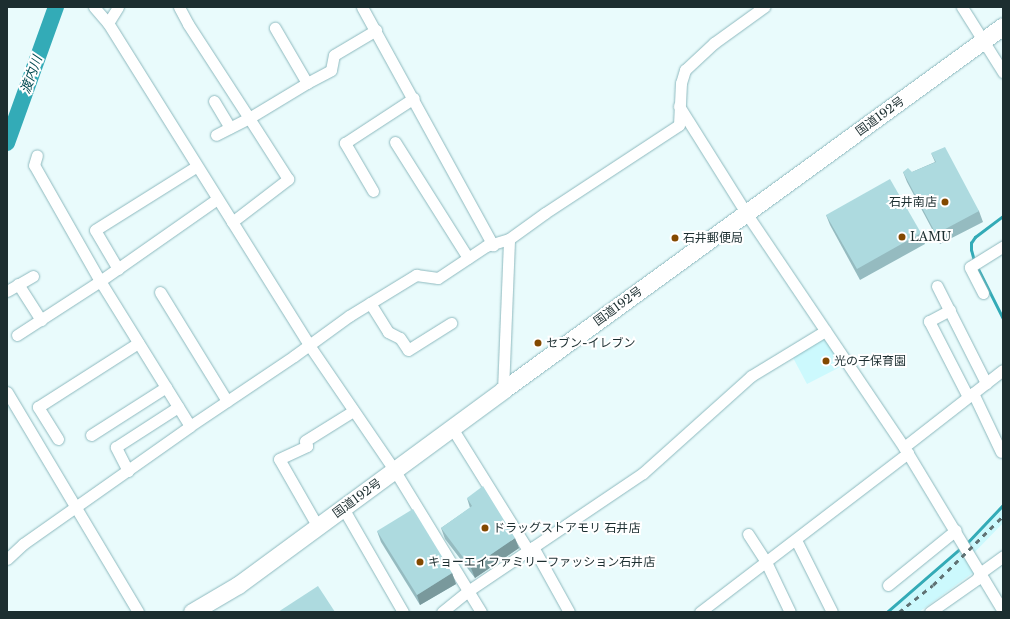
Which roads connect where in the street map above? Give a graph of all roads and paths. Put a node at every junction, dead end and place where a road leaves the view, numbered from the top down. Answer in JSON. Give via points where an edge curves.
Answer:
{"nodes":[{"id":1,"x":94,"y":7,"type":"edge"},
{"id":2,"x":118,"y":7,"type":"edge"},
{"id":3,"x":180,"y":7,"type":"edge"},
{"id":4,"x":362,"y":7,"type":"edge"},
{"id":5,"x":764,"y":7,"type":"edge"},
{"id":6,"x":962,"y":7,"type":"edge"},
{"id":7,"x":108,"y":23,"type":"junction"},
{"id":8,"x":1003,"y":26,"type":"edge"},
{"id":9,"x":275,"y":28,"type":"dead end"},
{"id":10,"x":376,"y":30,"type":"junction"},
{"id":11,"x":984,"y":40,"type":"junction"},
{"id":12,"x":1003,"y":72,"type":"edge"},
{"id":13,"x":307,"y":83,"type":"junction"},
{"id":14,"x":414,"y":98,"type":"junction"},
{"id":15,"x":214,"y":101,"type":"dead end"},
{"id":16,"x":679,"y":106,"type":"junction"},
{"id":17,"x":249,"y":118,"type":"junction"},
{"id":18,"x":230,"y":128,"type":"junction"},
{"id":19,"x":216,"y":136,"type":"dead end"},
{"id":20,"x":395,"y":142,"type":"dead end"},
{"id":21,"x":37,"y":155,"type":"dead end"},
{"id":22,"x":197,"y":166,"type":"junction"},
{"id":23,"x":373,"y":191,"type":"dead end"},
{"id":24,"x":217,"y":199,"type":"junction"},
{"id":25,"x":746,"y":213,"type":"junction"},
{"id":26,"x":232,"y":222,"type":"junction"},
{"id":27,"x":508,"y":239,"type":"junction"},
{"id":28,"x":493,"y":245,"type":"junction"},
{"id":29,"x":1003,"y":246,"type":"edge"},
{"id":30,"x":468,"y":258,"type":"junction"},
{"id":31,"x":118,"y":269,"type":"junction"},
{"id":32,"x":33,"y":276,"type":"dead end"},
{"id":33,"x":100,"y":281,"type":"junction"},
{"id":34,"x":18,"y":284,"type":"junction"},
{"id":35,"x":937,"y":286,"type":"dead end"},
{"id":36,"x":7,"y":292,"type":"edge"},
{"id":37,"x":160,"y":292,"type":"dead end"},
{"id":38,"x":983,"y":293,"type":"dead end"},
{"id":39,"x":370,"y":303,"type":"junction"},
{"id":40,"x":950,"y":310,"type":"junction"},
{"id":41,"x":41,"y":320,"type":"junction"},
{"id":42,"x":451,"y":323,"type":"dead end"},
{"id":43,"x":825,"y":331,"type":"junction"},
{"id":44,"x":17,"y":335,"type":"dead end"},
{"id":45,"x":138,"y":343,"type":"junction"},
{"id":46,"x":309,"y":345,"type":"junction"},
{"id":47,"x":1003,"y":370,"type":"edge"},
{"id":48,"x":986,"y":383,"type":"junction"},
{"id":49,"x":166,"y":387,"type":"junction"},
{"id":50,"x":503,"y":390,"type":"junction"},
{"id":51,"x":7,"y":392,"type":"edge"},
{"id":52,"x":970,"y":395,"type":"junction"},
{"id":53,"x":227,"y":401,"type":"junction"},
{"id":54,"x":178,"y":406,"type":"junction"},
{"id":55,"x":353,"y":411,"type":"junction"},
{"id":56,"x":190,"y":426,"type":"junction"},
{"id":57,"x":452,"y":428,"type":"junction"},
{"id":58,"x":91,"y":435,"type":"dead end"},
{"id":59,"x":58,"y":439,"type":"dead end"},
{"id":60,"x":906,"y":450,"type":"junction"},
{"id":61,"x":1001,"y":452,"type":"dead end"},
{"id":62,"x":128,"y":471,"type":"junction"},
{"id":63,"x":395,"y":471,"type":"junction"},
{"id":64,"x":76,"y":507,"type":"junction"},
{"id":65,"x":343,"y":508,"type":"junction"},
{"id":66,"x":318,"y":527,"type":"junction"},
{"id":67,"x":956,"y":530,"type":"junction"},
{"id":68,"x":748,"y":534,"type":"dead end"},
{"id":69,"x":796,"y":540,"type":"junction"},
{"id":70,"x":531,"y":548,"type":"junction"},
{"id":71,"x":1003,"y":556,"type":"edge"},
{"id":72,"x":7,"y":559,"type":"edge"},
{"id":73,"x":766,"y":562,"type":"junction"},
{"id":74,"x":980,"y":573,"type":"junction"},
{"id":75,"x":888,"y":585,"type":"dead end"},
{"id":76,"x":468,"y":591,"type":"junction"},
{"id":77,"x":1003,"y":611,"type":"edge"},
{"id":78,"x":138,"y":612,"type":"edge"},
{"id":79,"x":192,"y":612,"type":"edge"},
{"id":80,"x":403,"y":612,"type":"edge"},
{"id":81,"x":442,"y":612,"type":"edge"},
{"id":82,"x":481,"y":612,"type":"edge"},
{"id":83,"x":569,"y":612,"type":"edge"},
{"id":84,"x":700,"y":612,"type":"edge"},
{"id":85,"x":790,"y":612,"type":"edge"},
{"id":86,"x":832,"y":612,"type":"edge"},
{"id":87,"x":930,"y":612,"type":"edge"}],
"edges":[{"from":1,"to":7,"type":"street"},
{"from":2,"to":7,"type":"street"},
{"from":3,"to":17,"type":"street","via":[[188,24]]},
{"from":4,"to":10,"type":"street"},
{"from":5,"to":16,"type":"street","via":[[714,43],[685,70],[680,83]]},
{"from":6,"to":11,"type":"street"},
{"from":7,"to":22,"type":"street"},
{"from":8,"to":11,"type":"highway","name":"国道192号"},
{"from":9,"to":13,"type":"street"},
{"from":10,"to":13,"type":"street","via":[[334,55],[331,70]]},
{"from":10,"to":14,"type":"street"},
{"from":11,"to":12,"type":"street"},
{"from":11,"to":25,"type":"highway","name":"国道192号"},
{"from":13,"to":17,"type":"street"},
{"from":14,"to":23,"type":"street","via":[[345,143]]},
{"from":14,"to":28,"type":"street"},
{"from":15,"to":18,"type":"street"},
{"from":16,"to":25,"type":"street"},
{"from":16,"to":27,"type":"street","via":[[679,125]]},
{"from":17,"to":18,"type":"street"},
{"from":17,"to":26,"type":"street","via":[[288,179]]},
{"from":18,"to":19,"type":"street"},
{"from":20,"to":30,"type":"street"},
{"from":21,"to":33,"type":"street","via":[[34,165]]},
{"from":22,"to":24,"type":"street"},
{"from":22,"to":31,"type":"street","via":[[95,230]]},
{"from":24,"to":26,"type":"street"},
{"from":24,"to":31,"type":"street"},
{"from":25,"to":43,"type":"street"},
{"from":25,"to":50,"type":"highway","name":"国道192号"},
{"from":26,"to":46,"type":"street"},
{"from":27,"to":28,"type":"street"},
{"from":27,"to":50,"type":"street"},
{"from":28,"to":30,"type":"street","via":[[486,246]]},
{"from":29,"to":38,"type":"street","via":[[970,267]]},
{"from":30,"to":39,"type":"street","via":[[438,278],[416,275]]},
{"from":31,"to":33,"type":"street"},
{"from":32,"to":34,"type":"street"},
{"from":33,"to":41,"type":"street"},
{"from":33,"to":45,"type":"street"},
{"from":34,"to":36,"type":"street"},
{"from":34,"to":41,"type":"street"},
{"from":35,"to":40,"type":"street"},
{"from":37,"to":53,"type":"street"},
{"from":39,"to":42,"type":"street","via":[[388,332],[400,338],[408,350]]},
{"from":39,"to":46,"type":"street"},
{"from":40,"to":48,"type":"street"},
{"from":40,"to":52,"type":"street","via":[[929,321]]},
{"from":41,"to":44,"type":"street"},
{"from":43,"to":60,"type":"street"},
{"from":43,"to":70,"type":"street","via":[[751,376],[643,473]]},
{"from":45,"to":49,"type":"street"},
{"from":45,"to":59,"type":"street","via":[[38,406]]},
{"from":46,"to":53,"type":"street"},
{"from":46,"to":55,"type":"street"},
{"from":47,"to":48,"type":"street"},
{"from":48,"to":52,"type":"street"},
{"from":49,"to":54,"type":"street"},
{"from":49,"to":58,"type":"street"},
{"from":50,"to":57,"type":"highway","name":"国道192号"},
{"from":51,"to":64,"type":"street"},
{"from":52,"to":60,"type":"street"},
{"from":52,"to":61,"type":"street"},
{"from":53,"to":56,"type":"street"},
{"from":54,"to":56,"type":"street"},
{"from":54,"to":62,"type":"street","via":[[116,447]]},
{"from":55,"to":63,"type":"street"},
{"from":55,"to":66,"type":"street","via":[[305,441],[307,446],[279,459]]},
{"from":56,"to":62,"type":"street"},
{"from":57,"to":63,"type":"highway","name":"国道192号"},
{"from":57,"to":70,"type":"street"},
{"from":60,"to":67,"type":"street"},
{"from":60,"to":69,"type":"street"},
{"from":62,"to":64,"type":"street"},
{"from":63,"to":65,"type":"highway","name":"国道192号"},
{"from":63,"to":76,"type":"street"},
{"from":64,"to":72,"type":"street","via":[[23,544]]},
{"from":64,"to":78,"type":"street"},
{"from":65,"to":66,"type":"highway","name":"国道192号"},
{"from":65,"to":80,"type":"street"},
{"from":66,"to":79,"type":"highway","name":"国道192号","via":[[238,585]]},
{"from":67,"to":74,"type":"street"},
{"from":67,"to":75,"type":"street"},
{"from":68,"to":73,"type":"street"},
{"from":69,"to":73,"type":"street"},
{"from":69,"to":86,"type":"street"},
{"from":70,"to":76,"type":"street"},
{"from":70,"to":83,"type":"street"},
{"from":71,"to":74,"type":"street"},
{"from":73,"to":84,"type":"street"},
{"from":73,"to":85,"type":"street"},
{"from":74,"to":77,"type":"street"},
{"from":74,"to":87,"type":"street","via":[[977,579]]},
{"from":76,"to":81,"type":"street"},
{"from":76,"to":82,"type":"street"}]}
